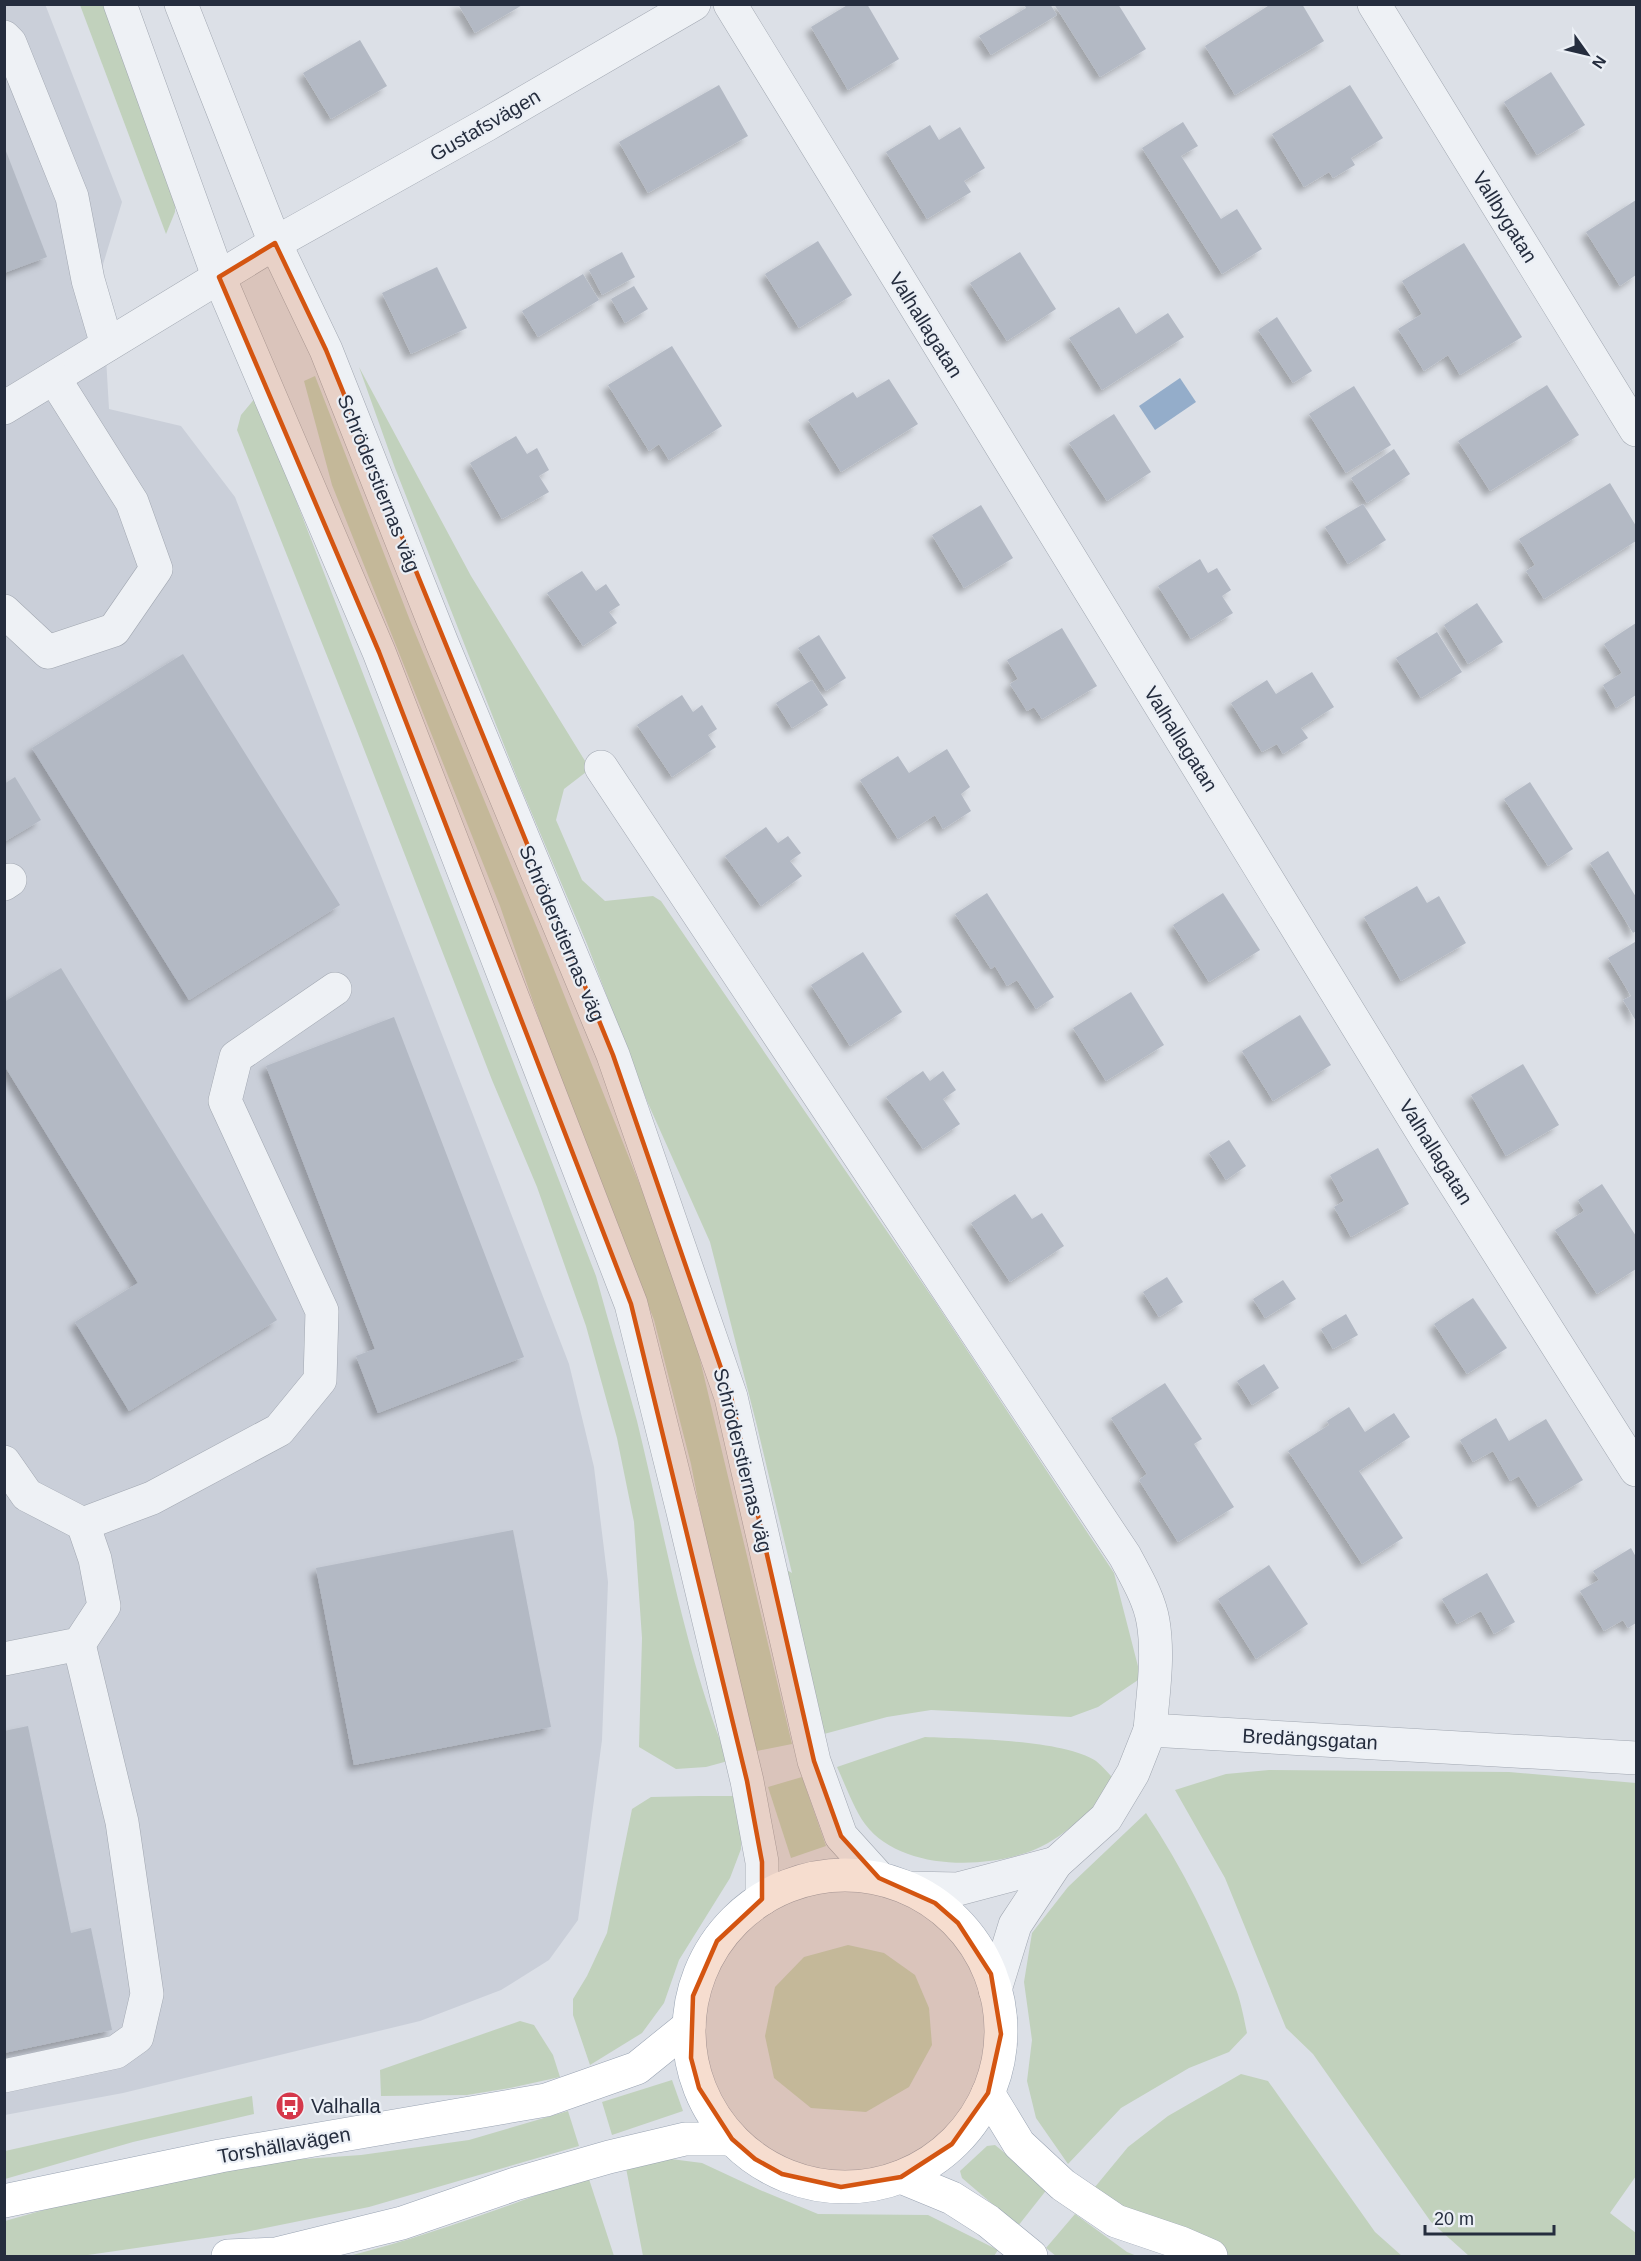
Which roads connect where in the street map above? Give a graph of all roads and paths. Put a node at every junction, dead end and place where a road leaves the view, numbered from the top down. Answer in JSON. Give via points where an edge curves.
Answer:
{"nodes":[{"id":1,"x":120,"y":4,"type":"edge"},
{"id":2,"x":181,"y":4,"type":"edge"},
{"id":3,"x":693,"y":4,"type":"edge"},
{"id":4,"x":730,"y":4,"type":"edge"},
{"id":5,"x":1374,"y":4,"type":"edge"},
{"id":6,"x":4,"y":37,"type":"edge"},
{"id":7,"x":275,"y":243,"type":"junction"},
{"id":8,"x":219,"y":277,"type":"junction"},
{"id":9,"x":106,"y":345,"type":"junction"},
{"id":10,"x":54,"y":378,"type":"junction"},
{"id":11,"x":4,"y":408,"type":"edge"},
{"id":12,"x":1636,"y":430,"type":"edge"},
{"id":13,"x":4,"y":611,"type":"edge"},
{"id":14,"x":601,"y":767,"type":"dead end"},
{"id":15,"x":335,"y":989,"type":"dead end"},
{"id":16,"x":4,"y":1462,"type":"edge"},
{"id":17,"x":1636,"y":1470,"type":"edge"},
{"id":18,"x":83,"y":1524,"type":"junction"},
{"id":19,"x":79,"y":1644,"type":"junction"},
{"id":20,"x":4,"y":1659,"type":"edge"},
{"id":21,"x":1150,"y":1730,"type":"junction"},
{"id":22,"x":1636,"y":1758,"type":"edge"},
{"id":23,"x":1056,"y":1863,"type":"junction"},
{"id":24,"x":893,"y":1883,"type":"junction"},
{"id":25,"x":762,"y":1899,"type":"junction"},
{"id":26,"x":995,"y":1990,"type":"junction"},
{"id":27,"x":689,"y":2026,"type":"junction"},
{"id":28,"x":4,"y":2076,"type":"edge"},
{"id":29,"x":988,"y":2093,"type":"junction"},
{"id":30,"x":732,"y":2139,"type":"junction"},
{"id":31,"x":901,"y":2177,"type":"junction"},
{"id":32,"x":4,"y":2201,"type":"edge"},
{"id":33,"x":228,"y":2256,"type":"edge"},
{"id":34,"x":1031,"y":2256,"type":"edge"},
{"id":35,"x":1211,"y":2256,"type":"edge"}],
"edges":[{"from":1,"to":8,"type":"street"},
{"from":2,"to":7,"type":"street","name":"Schröderstiernas väg"},
{"from":3,"to":7,"type":"street","name":"Gustafsvägen"},
{"from":4,"to":17,"type":"street","name":"Valhallagatan","via":[[1426,1138]]},
{"from":5,"to":12,"type":"street","name":"Vallbygatan"},
{"from":6,"to":9,"type":"street","via":[[72,197]]},
{"from":7,"to":8,"type":"street","name":"Gustafsvägen"},
{"from":7,"to":24,"type":"street","name":"Schröderstiernas väg","via":[[326,350],[442,644],[613,1055],[730,1397],[814,1761],[840,1836]]},
{"from":8,"to":9,"type":"street"},
{"from":8,"to":25,"type":"street","via":[[380,652],[631,1304],[747,1781],[762,1862]]},
{"from":9,"to":10,"type":"street"},
{"from":10,"to":11,"type":"street"},
{"from":10,"to":13,"type":"street","via":[[132,502],[156,569],[114,630],[48,652]]},
{"from":14,"to":21,"type":"street","via":[[1125,1556],[1143,1589],[1153,1620],[1156,1653]]},
{"from":15,"to":18,"type":"street","via":[[236,1057],[225,1101],[322,1311],[320,1380],[279,1430],[152,1498]]},
{"from":16,"to":18,"type":"street","via":[[27,1495]]},
{"from":18,"to":19,"type":"street","via":[[104,1606]]},
{"from":19,"to":20,"type":"street"},
{"from":19,"to":28,"type":"street","via":[[122,1822],[147,1994],[137,2037],[116,2052]]},
{"from":21,"to":22,"type":"street","name":"Bredängsgatan"},
{"from":21,"to":23,"type":"street","via":[[1133,1773],[1106,1818]]},
{"from":23,"to":24,"type":"street","via":[[958,1889]]},
{"from":23,"to":26,"type":"street","via":[[1015,1925]]},
{"from":24,"to":25,"type":"main road","via":[[849,1875],[818,1877],[789,1885]]},
{"from":24,"to":26,"type":"main road","via":[[935,1903],[958,1923],[977,1947]]},
{"from":25,"to":27,"type":"main road","via":[[737,1918],[717,1941],[693,1996]]},
{"from":26,"to":29,"type":"main road","via":[[1001,2034],[998,2064]]},
{"from":27,"to":30,"type":"main road","via":[[691,2058],[699,2088]]},
{"from":27,"to":32,"type":"main road","name":"Torshällavägen","via":[[637,2068],[546,2100],[220,2156]]},
{"from":29,"to":31,"type":"main road","via":[[973,2120],[952,2144]]},
{"from":29,"to":35,"type":"main road","via":[[1019,2145],[1063,2185],[1116,2220]]},
{"from":30,"to":31,"type":"main road","via":[[755,2159],[782,2174],[811,2183],[841,2187]]},
{"from":30,"to":33,"type":"main road","via":[[685,2139],[515,2184],[402,2223],[276,2254]]},
{"from":31,"to":34,"type":"main road","via":[[952,2198]]}]}
